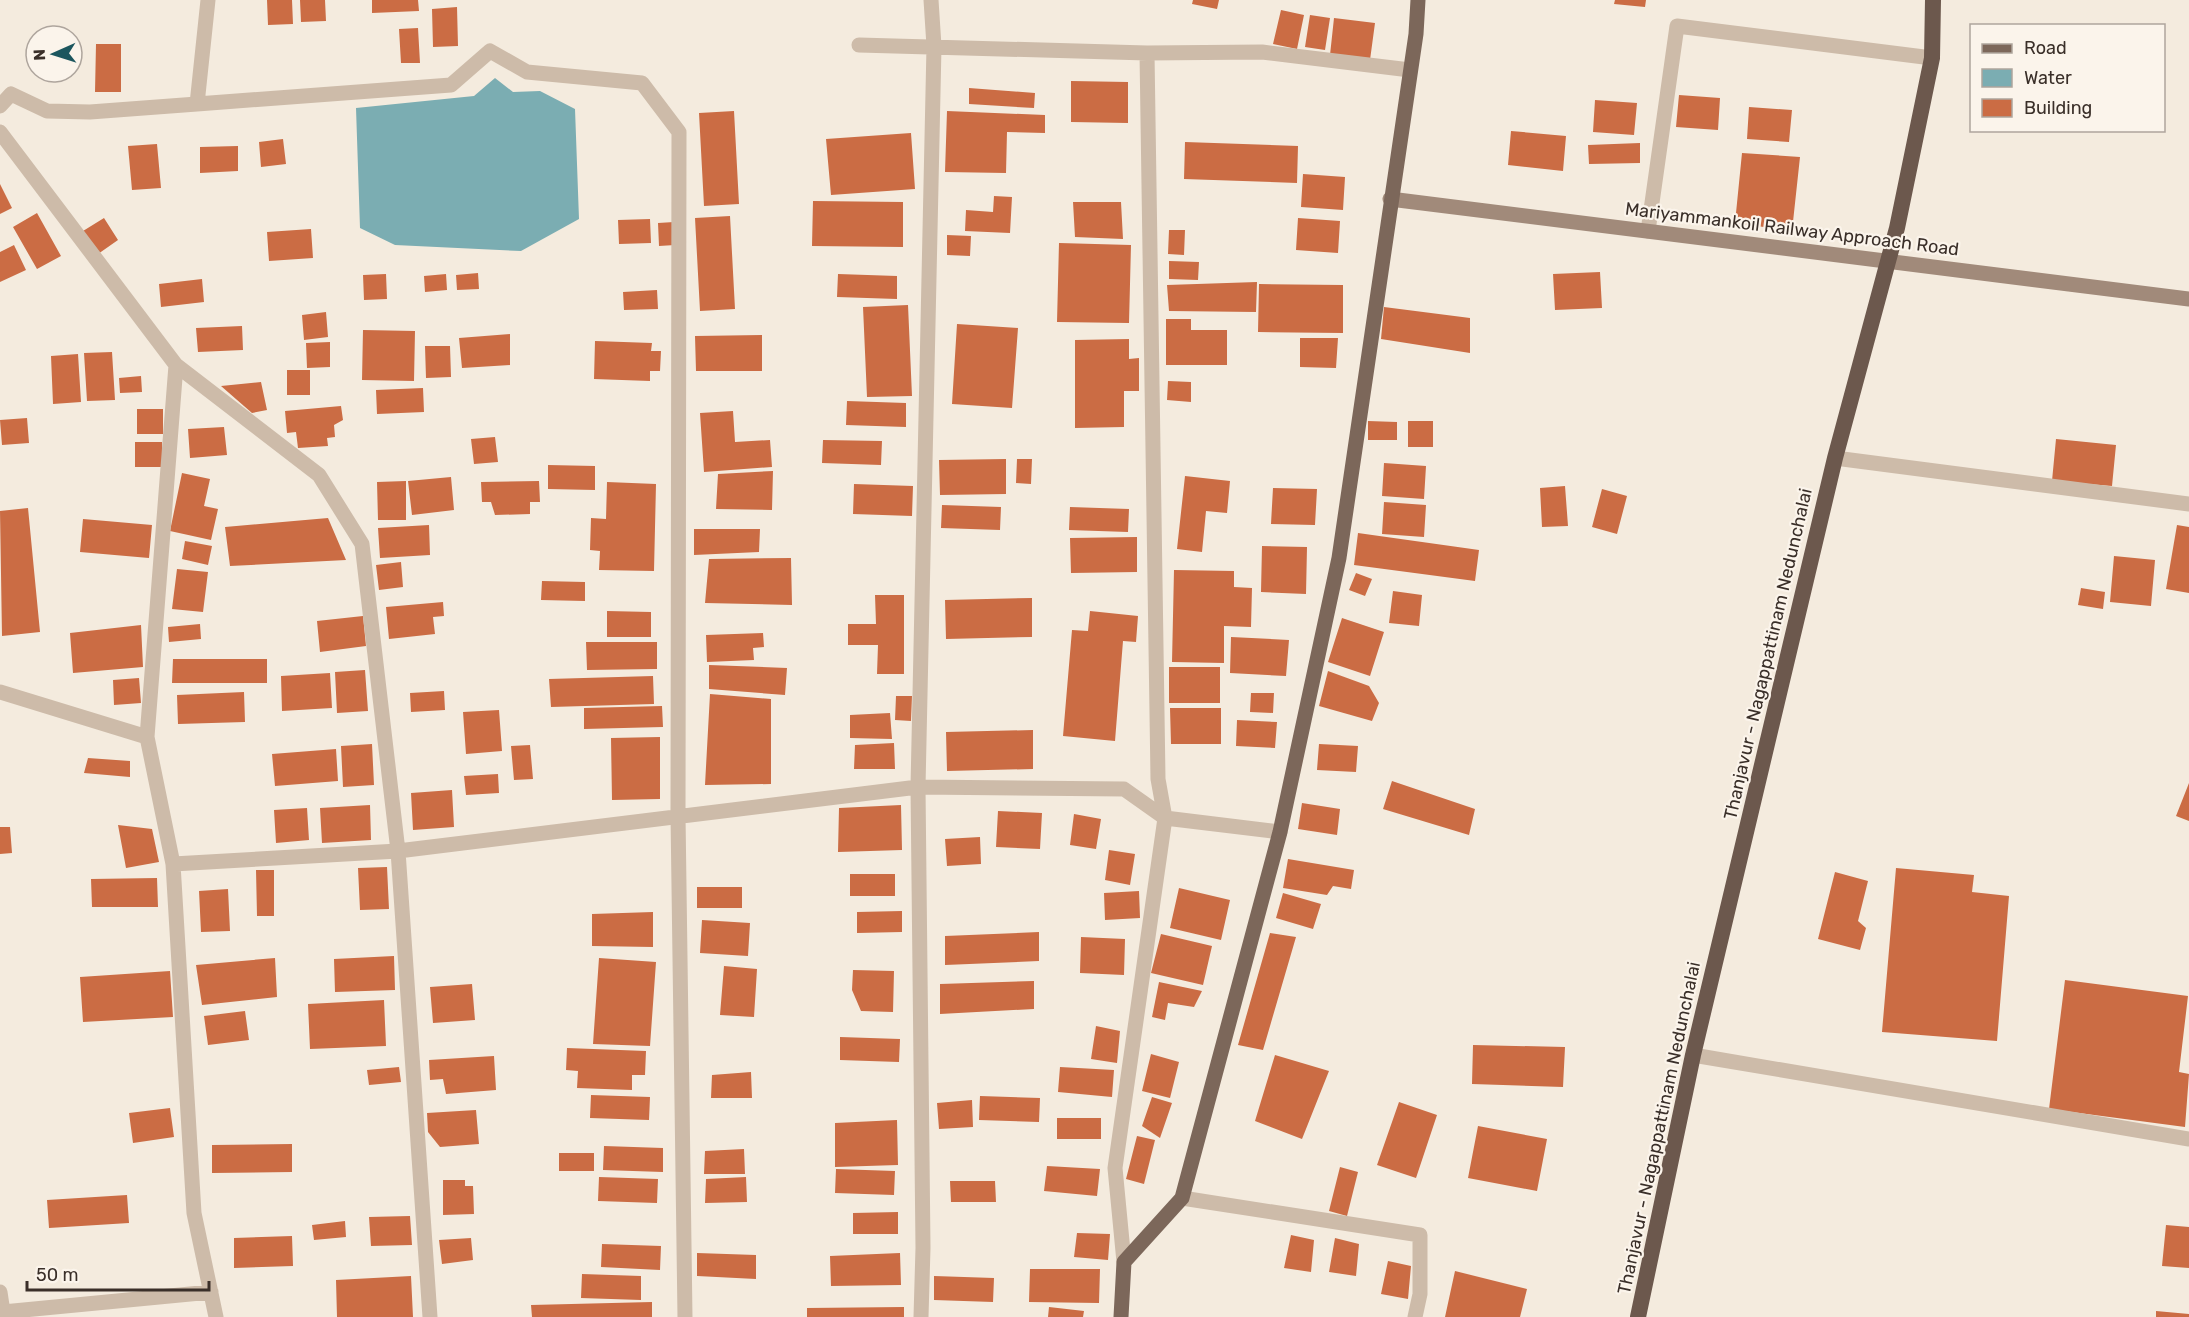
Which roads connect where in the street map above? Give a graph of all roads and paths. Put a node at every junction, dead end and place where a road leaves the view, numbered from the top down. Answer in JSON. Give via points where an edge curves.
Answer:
{"nodes":[{"id":1,"x":208,"y":0,"type":"edge"},
{"id":2,"x":931,"y":0,"type":"edge"},
{"id":3,"x":1418,"y":0,"type":"edge"},
{"id":4,"x":1933,"y":0,"type":"edge"},
{"id":5,"x":859,"y":45,"type":"dead end"},
{"id":6,"x":934,"y":45,"type":"junction"},
{"id":7,"x":1147,"y":54,"type":"junction"},
{"id":8,"x":1932,"y":58,"type":"junction"},
{"id":9,"x":1410,"y":70,"type":"junction"},
{"id":10,"x":197,"y":105,"type":"junction"},
{"id":11,"x":0,"y":106,"type":"edge"},
{"id":12,"x":0,"y":132,"type":"edge"},
{"id":13,"x":1390,"y":199,"type":"junction"},
{"id":14,"x":1648,"y":231,"type":"junction"},
{"id":15,"x":1889,"y":261,"type":"junction"},
{"id":16,"x":2189,"y":299,"type":"edge"},
{"id":17,"x":176,"y":365,"type":"junction"},
{"id":18,"x":1835,"y":458,"type":"junction"},
{"id":19,"x":2189,"y":504,"type":"edge"},
{"id":20,"x":0,"y":692,"type":"edge"},
{"id":21,"x":147,"y":737,"type":"junction"},
{"id":22,"x":918,"y":787,"type":"junction"},
{"id":23,"x":678,"y":815,"type":"junction"},
{"id":24,"x":1165,"y":818,"type":"junction"},
{"id":25,"x":1280,"y":832,"type":"junction"},
{"id":26,"x":398,"y":851,"type":"junction"},
{"id":27,"x":173,"y":864,"type":"junction"},
{"id":28,"x":1693,"y":1055,"type":"junction"},
{"id":29,"x":2189,"y":1139,"type":"edge"},
{"id":30,"x":1182,"y":1198,"type":"junction"},
{"id":31,"x":1124,"y":1262,"type":"junction"},
{"id":32,"x":0,"y":1292,"type":"edge"},
{"id":33,"x":211,"y":1292,"type":"junction"},
{"id":34,"x":4,"y":1315,"type":"edge"},
{"id":35,"x":216,"y":1317,"type":"edge"},
{"id":36,"x":430,"y":1317,"type":"edge"},
{"id":37,"x":685,"y":1317,"type":"edge"},
{"id":38,"x":921,"y":1317,"type":"edge"},
{"id":39,"x":1120,"y":1317,"type":"edge"},
{"id":40,"x":1415,"y":1317,"type":"edge"},
{"id":41,"x":1638,"y":1317,"type":"edge"}],
"edges":[{"from":1,"to":10,"type":"street"},
{"from":2,"to":6,"type":"street"},
{"from":3,"to":9,"type":"main road"},
{"from":4,"to":8,"type":"highway","name":"Thanjavur - Nagappattinam Nedunchalai"},
{"from":5,"to":6,"type":"street"},
{"from":6,"to":7,"type":"street"},
{"from":6,"to":22,"type":"street"},
{"from":7,"to":9,"type":"street","via":[[1262,52]]},
{"from":7,"to":24,"type":"street","via":[[1158,767]]},
{"from":8,"to":14,"type":"street","via":[[1677,26]]},
{"from":8,"to":15,"type":"highway","name":"Thanjavur - Nagappattinam Nedunchalai"},
{"from":9,"to":13,"type":"main road"},
{"from":10,"to":11,"type":"street","via":[[47,111],[11,94]]},
{"from":10,"to":23,"type":"street","via":[[451,85],[490,51],[527,72],[642,83],[679,132]]},
{"from":12,"to":17,"type":"street"},
{"from":13,"to":14,"type":"main road","name":"Mariyammankoil Railway Approach Road"},
{"from":13,"to":25,"type":"main road","via":[[1339,558]]},
{"from":14,"to":15,"type":"main road","name":"Mariyammankoil Railway Approach Road"},
{"from":15,"to":16,"type":"main road","name":"Mariyammankoil Railway Approach Road"},
{"from":15,"to":18,"type":"highway","name":"Thanjavur - Nagappattinam Nedunchalai"},
{"from":17,"to":21,"type":"street"},
{"from":17,"to":26,"type":"street","via":[[319,475],[362,544]]},
{"from":18,"to":19,"type":"street"},
{"from":18,"to":28,"type":"highway","name":"Thanjavur - Nagappattinam Nedunchalai"},
{"from":20,"to":21,"type":"street"},
{"from":21,"to":27,"type":"street"},
{"from":22,"to":23,"type":"street"},
{"from":22,"to":24,"type":"street","via":[[1124,789]]},
{"from":22,"to":38,"type":"street"},
{"from":23,"to":26,"type":"street"},
{"from":23,"to":37,"type":"street"},
{"from":24,"to":25,"type":"street"},
{"from":24,"to":31,"type":"street","via":[[1115,1167]]},
{"from":25,"to":30,"type":"main road"},
{"from":26,"to":27,"type":"street"},
{"from":26,"to":36,"type":"street"},
{"from":27,"to":33,"type":"street","via":[[194,1213]]},
{"from":28,"to":29,"type":"street"},
{"from":28,"to":41,"type":"highway","name":"Thanjavur - Nagappattinam Nedunchalai"},
{"from":30,"to":31,"type":"main road"},
{"from":30,"to":40,"type":"street","via":[[1420,1235],[1420,1294]]},
{"from":31,"to":39,"type":"main road"},
{"from":32,"to":34,"type":"street"},
{"from":33,"to":34,"type":"street"},
{"from":33,"to":35,"type":"street"}]}
